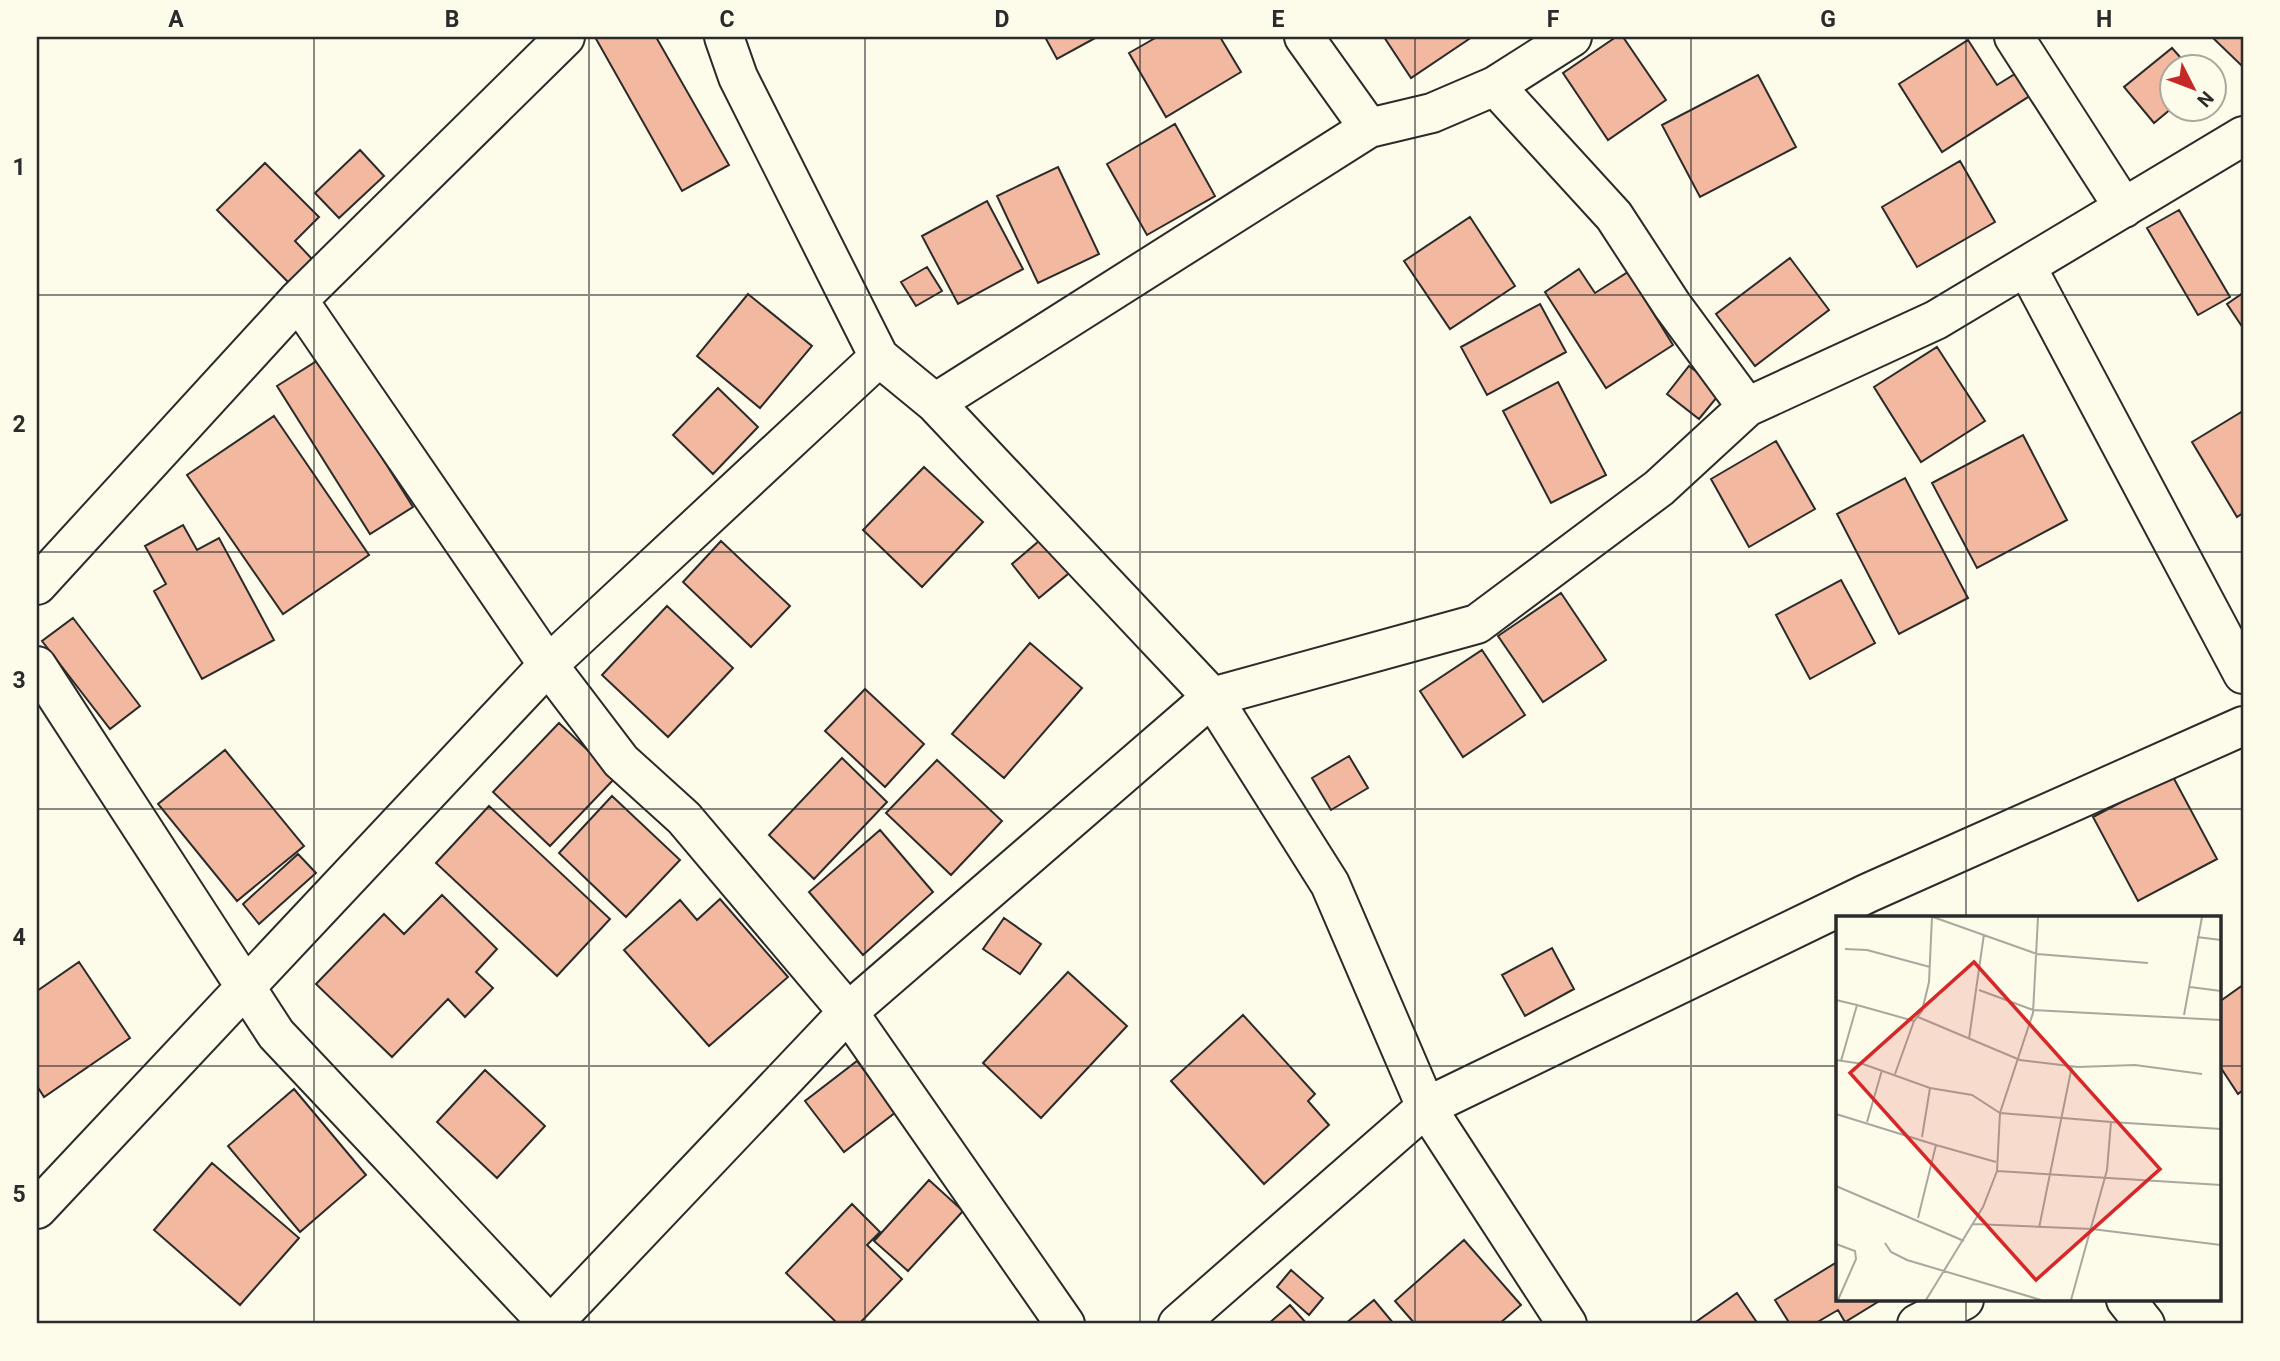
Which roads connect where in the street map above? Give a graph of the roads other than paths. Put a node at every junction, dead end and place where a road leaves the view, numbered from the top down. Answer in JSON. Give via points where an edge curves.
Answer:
{"nodes":[{"id":1,"x":565,"y":37,"type":"edge"},
{"id":2,"x":724,"y":37,"type":"edge"},
{"id":3,"x":1304,"y":37,"type":"edge"},
{"id":4,"x":1572,"y":37,"type":"edge"},
{"id":5,"x":2014,"y":37,"type":"edge"},
{"id":6,"x":1494,"y":86,"type":"junction"},
{"id":7,"x":1369,"y":128,"type":"junction"},
{"id":8,"x":2243,"y":136,"type":"edge"},
{"id":9,"x":2124,"y":208,"type":"junction"},
{"id":10,"x":2026,"y":266,"type":"junction"},
{"id":11,"x":298,"y":300,"type":"junction"},
{"id":12,"x":878,"y":358,"type":"junction"},
{"id":13,"x":935,"y":403,"type":"junction"},
{"id":14,"x":1747,"y":407,"type":"junction"},
{"id":15,"x":37,"y":586,"type":"edge"},
{"id":16,"x":37,"y":666,"type":"edge"},
{"id":17,"x":548,"y":666,"type":"junction"},
{"id":18,"x":2243,"y":674,"type":"edge"},
{"id":19,"x":1212,"y":697,"type":"junction"},
{"id":20,"x":2243,"y":726,"type":"edge"},
{"id":21,"x":1840,"y":913,"type":"edge"},
{"id":22,"x":245,"y":985,"type":"junction"},
{"id":23,"x":848,"y":1012,"type":"junction"},
{"id":24,"x":1426,"y":1107,"type":"junction"},
{"id":25,"x":37,"y":1209,"type":"edge"},
{"id":26,"x":1960,"y":1302,"type":"edge"},
{"id":27,"x":2128,"y":1302,"type":"edge"},
{"id":28,"x":551,"y":1324,"type":"edge"},
{"id":29,"x":1065,"y":1324,"type":"edge"},
{"id":30,"x":1178,"y":1324,"type":"edge"},
{"id":31,"x":1567,"y":1324,"type":"edge"},
{"id":32,"x":1917,"y":1324,"type":"edge"},
{"id":33,"x":2145,"y":1324,"type":"edge"}],
"edges":[{"from":1,"to":11,"type":"street"},
{"from":2,"to":12,"type":"street","via":[[738,78]]},
{"from":3,"to":7,"type":"street"},
{"from":4,"to":6,"type":"street"},
{"from":5,"to":9,"type":"street"},
{"from":6,"to":7,"type":"street","via":[[1432,113]]},
{"from":6,"to":14,"type":"street","via":[[1614,216]]},
{"from":7,"to":13,"type":"street"},
{"from":8,"to":9,"type":"street"},
{"from":9,"to":10,"type":"street"},
{"from":10,"to":14,"type":"street","via":[[1936,320]]},
{"from":10,"to":18,"type":"street"},
{"from":11,"to":15,"type":"street"},
{"from":11,"to":17,"type":"street"},
{"from":12,"to":13,"type":"street"},
{"from":12,"to":17,"type":"street"},
{"from":13,"to":19,"type":"street"},
{"from":14,"to":19,"type":"street","via":[[1659,488],[1477,624]]},
{"from":16,"to":22,"type":"street"},
{"from":17,"to":22,"type":"street"},
{"from":17,"to":23,"type":"street","via":[[621,761],[684,818]]},
{"from":19,"to":23,"type":"street"},
{"from":19,"to":24,"type":"street","via":[[1330,884]]},
{"from":20,"to":21,"type":"street"},
{"from":21,"to":24,"type":"street"},
{"from":22,"to":25,"type":"street"},
{"from":22,"to":28,"type":"street","via":[[276,1034]]},
{"from":23,"to":28,"type":"street"},
{"from":23,"to":29,"type":"street"},
{"from":24,"to":30,"type":"street"},
{"from":24,"to":31,"type":"street"},
{"from":26,"to":32,"type":"street"},
{"from":27,"to":33,"type":"street"}]}
